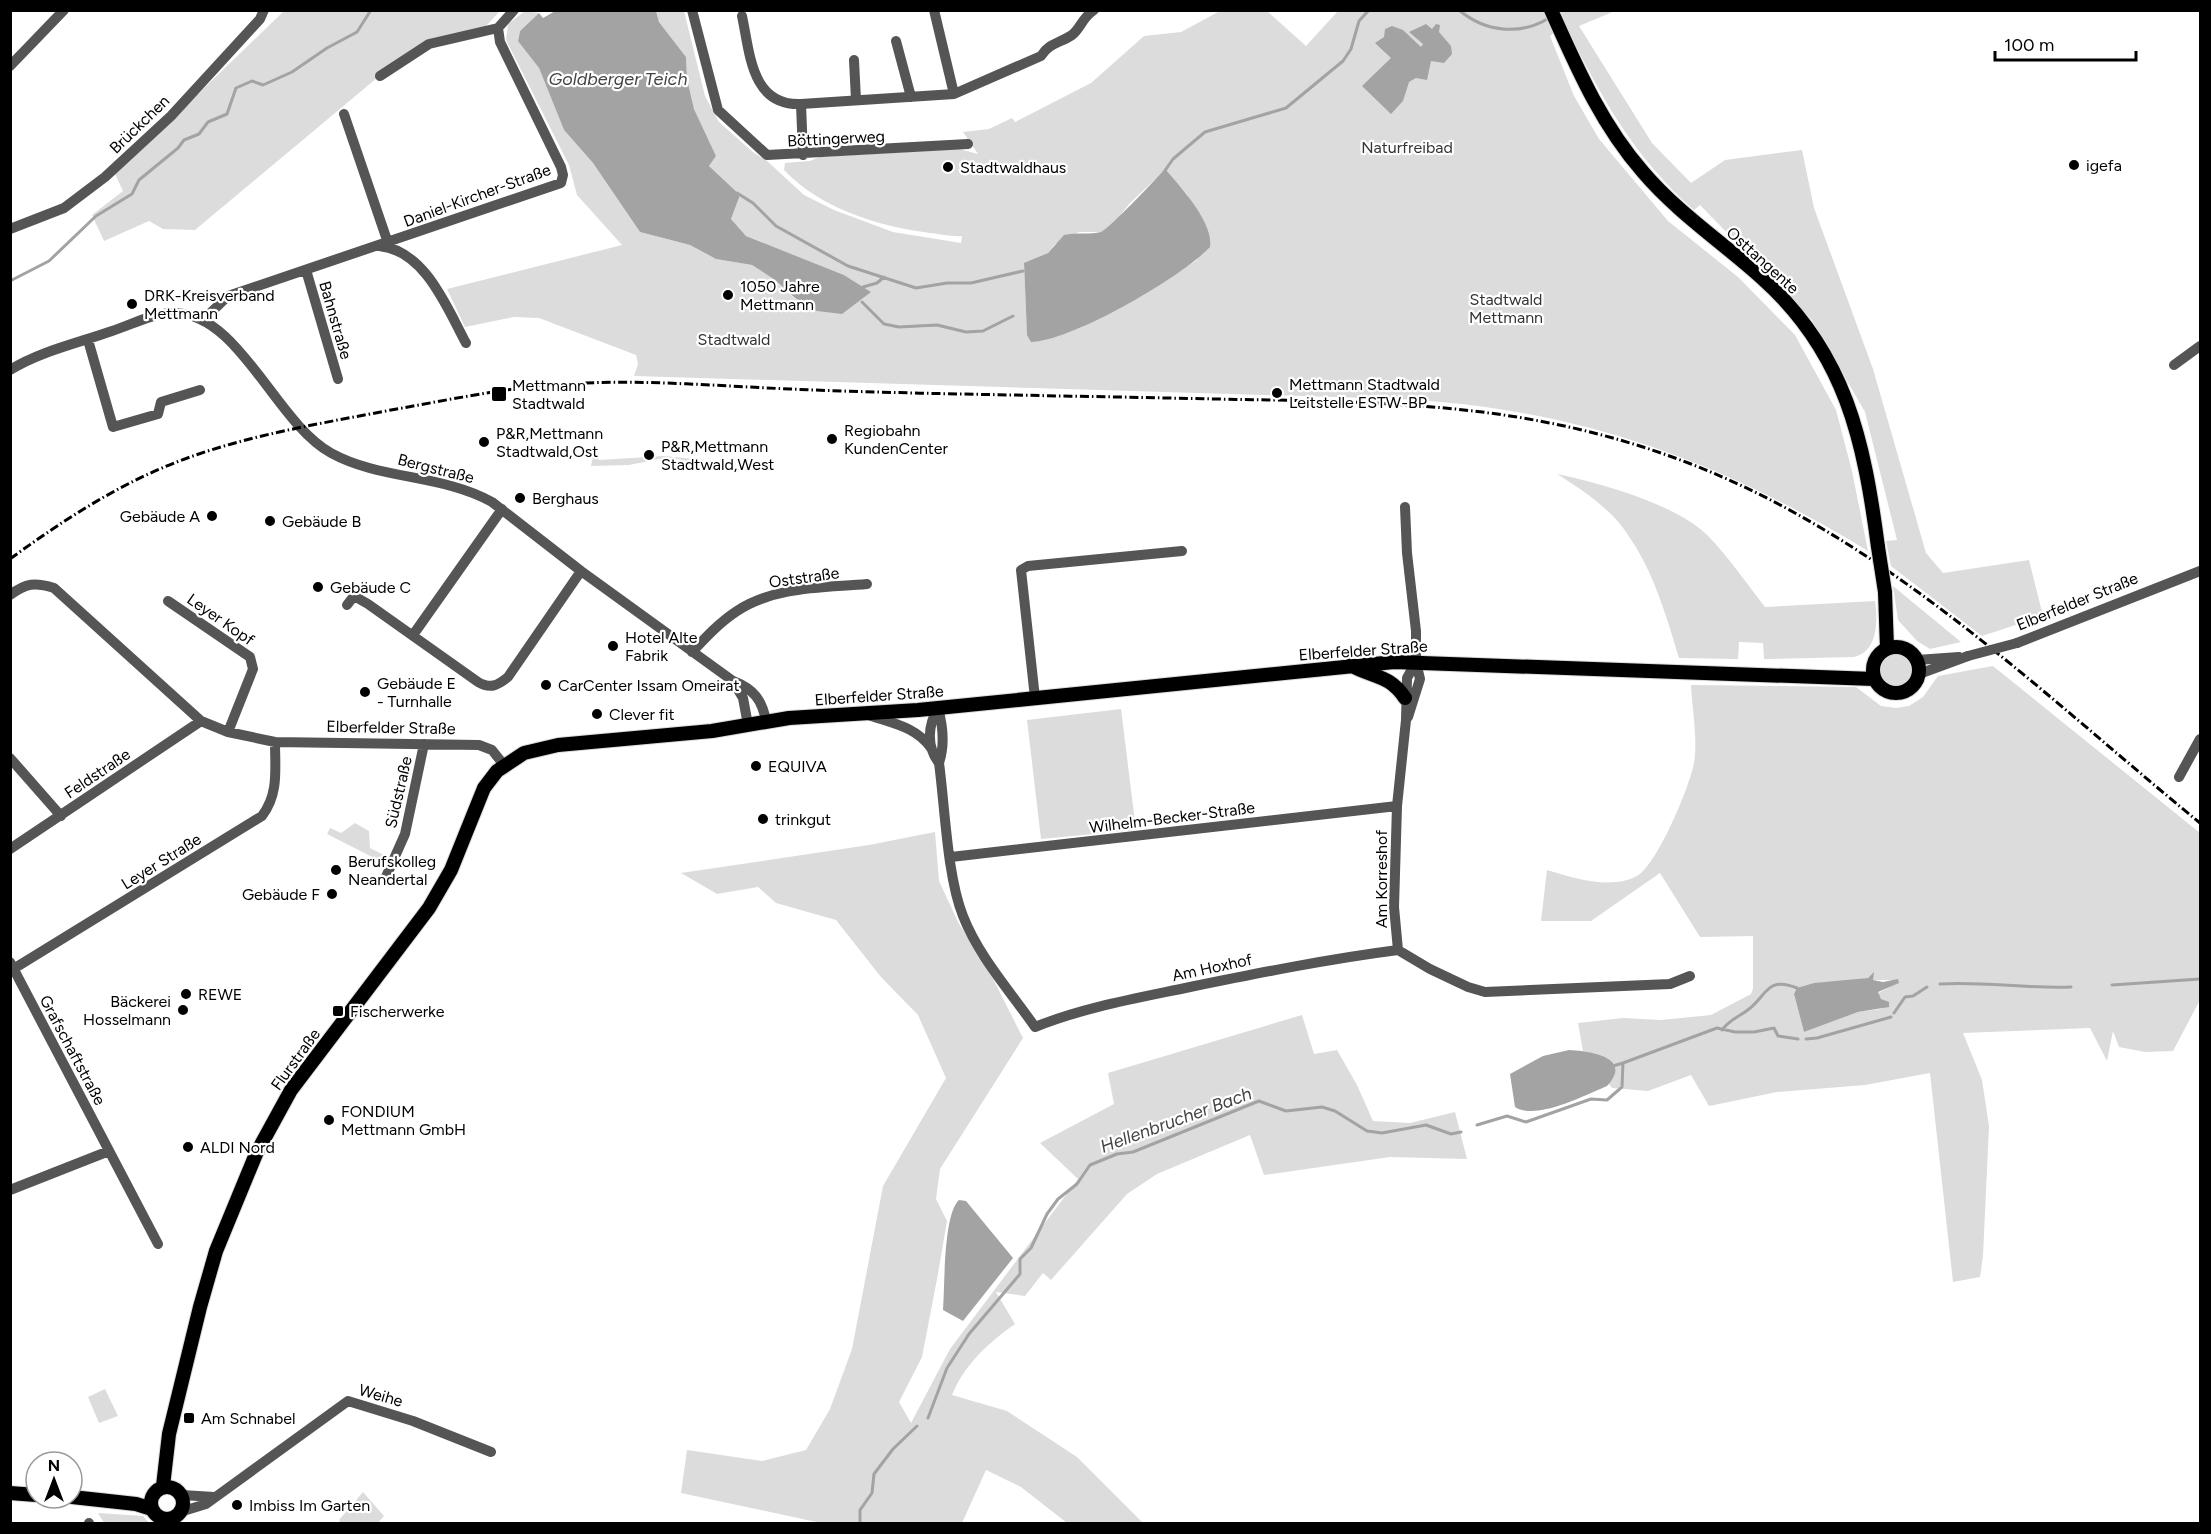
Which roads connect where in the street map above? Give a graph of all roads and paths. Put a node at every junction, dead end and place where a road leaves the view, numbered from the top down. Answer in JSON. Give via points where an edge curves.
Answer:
{"nodes":[{"id":1,"x":64,"y":10,"type":"edge"},
{"id":2,"x":264,"y":10,"type":"edge"},
{"id":3,"x":514,"y":10,"type":"edge"},
{"id":4,"x":692,"y":10,"type":"edge"},
{"id":5,"x":934,"y":10,"type":"edge"},
{"id":6,"x":1094,"y":10,"type":"edge"},
{"id":7,"x":1551,"y":10,"type":"edge"},
{"id":8,"x":742,"y":16,"type":"dead end"},
{"id":9,"x":498,"y":28,"type":"junction"},
{"id":10,"x":897,"y":41,"type":"dead end"},
{"id":11,"x":854,"y":60,"type":"dead end"},
{"id":12,"x":10,"y":66,"type":"edge"},
{"id":13,"x":380,"y":76,"type":"dead end"},
{"id":14,"x":954,"y":94,"type":"junction"},
{"id":15,"x":910,"y":97,"type":"junction"},
{"id":16,"x":856,"y":100,"type":"junction"},
{"id":17,"x":801,"y":104,"type":"junction"},
{"id":18,"x":344,"y":114,"type":"dead end"},
{"id":19,"x":968,"y":144,"type":"dead end"},
{"id":20,"x":803,"y":155,"type":"junction"},
{"id":21,"x":10,"y":229,"type":"edge"},
{"id":22,"x":383,"y":244,"type":"junction"},
{"id":23,"x":306,"y":270,"type":"junction"},
{"id":24,"x":204,"y":320,"type":"junction"},
{"id":25,"x":88,"y":340,"type":"junction"},
{"id":26,"x":466,"y":343,"type":"dead end"},
{"id":27,"x":2200,"y":346,"type":"edge"},
{"id":28,"x":2174,"y":365,"type":"dead end"},
{"id":29,"x":10,"y":370,"type":"edge"},
{"id":30,"x":338,"y":379,"type":"dead end"},
{"id":31,"x":200,"y":390,"type":"dead end"},
{"id":32,"x":1405,"y":507,"type":"dead end"},
{"id":33,"x":502,"y":509,"type":"junction"},
{"id":34,"x":1182,"y":551,"type":"dead end"},
{"id":35,"x":581,"y":571,"type":"junction"},
{"id":36,"x":2200,"y":571,"type":"edge"},
{"id":37,"x":867,"y":585,"type":"dead end"},
{"id":38,"x":10,"y":595,"type":"edge"},
{"id":39,"x":168,"y":601,"type":"dead end"},
{"id":40,"x":347,"y":605,"type":"dead end"},
{"id":41,"x":413,"y":635,"type":"junction"},
{"id":42,"x":1893,"y":647,"type":"junction"},
{"id":43,"x":692,"y":652,"type":"junction"},
{"id":44,"x":1416,"y":662,"type":"junction"},
{"id":45,"x":1350,"y":665,"type":"junction"},
{"id":46,"x":1918,"y":667,"type":"junction"},
{"id":47,"x":1874,"y":672,"type":"junction"},
{"id":48,"x":732,"y":681,"type":"junction"},
{"id":49,"x":1035,"y":698,"type":"junction"},
{"id":50,"x":1405,"y":698,"type":"junction"},
{"id":51,"x":938,"y":708,"type":"junction"},
{"id":52,"x":866,"y":714,"type":"junction"},
{"id":53,"x":1406,"y":720,"type":"junction"},
{"id":54,"x":201,"y":721,"type":"junction"},
{"id":55,"x":766,"y":721,"type":"junction"},
{"id":56,"x":748,"y":725,"type":"junction"},
{"id":57,"x":228,"y":732,"type":"junction"},
{"id":58,"x":2200,"y":739,"type":"edge"},
{"id":59,"x":275,"y":742,"type":"junction"},
{"id":60,"x":424,"y":744,"type":"junction"},
{"id":61,"x":931,"y":748,"type":"junction"},
{"id":62,"x":10,"y":758,"type":"edge"},
{"id":63,"x":939,"y":763,"type":"junction"},
{"id":64,"x":504,"y":765,"type":"junction"},
{"id":65,"x":2178,"y":777,"type":"dead end"},
{"id":66,"x":1397,"y":806,"type":"junction"},
{"id":67,"x":61,"y":816,"type":"junction"},
{"id":68,"x":10,"y":849,"type":"edge"},
{"id":69,"x":951,"y":857,"type":"junction"},
{"id":70,"x":385,"y":879,"type":"dead end"},
{"id":71,"x":1398,"y":950,"type":"junction"},
{"id":72,"x":12,"y":968,"type":"edge"},
{"id":73,"x":1690,"y":976,"type":"dead end"},
{"id":74,"x":109,"y":1151,"type":"junction"},
{"id":75,"x":10,"y":1190,"type":"edge"},
{"id":76,"x":158,"y":1244,"type":"dead end"},
{"id":77,"x":491,"y":1452,"type":"dead end"},
{"id":78,"x":168,"y":1491,"type":"junction"},
{"id":79,"x":84,"y":1497,"type":"edge"},
{"id":80,"x":214,"y":1497,"type":"junction"},
{"id":81,"x":98,"y":1498,"type":"junction"},
{"id":82,"x":167,"y":1517,"type":"edge"}],
"edges":[{"from":1,"to":12,"type":"street"},
{"from":2,"to":21,"type":"street","name":"Brückchen","via":[[261,19],[171,116],[105,177],[64,208]]},
{"from":3,"to":9,"type":"street"},
{"from":4,"to":20,"type":"street","name":"Böttingerweg","via":[[718,111],[766,155]]},
{"from":5,"to":14,"type":"street"},
{"from":6,"to":14,"type":"street","via":[[1083,17],[1074,34],[1046,47],[1041,56]]},
{"from":7,"to":42,"type":"main road","name":"Osttangente","bridge":true,"via":[[1598,109],[1641,171],[1676,207],[1772,287],[1819,346],[1838,379],[1856,424],[1866,467]]},
{"from":8,"to":17,"type":"street","via":[[760,86],[778,101]]},
{"from":9,"to":13,"type":"street","via":[[429,44]]},
{"from":9,"to":22,"type":"street","name":"Daniel-Kircher-Straße","via":[[500,42],[561,167],[562,180],[553,188]]},
{"from":10,"to":15,"type":"street"},
{"from":11,"to":16,"type":"street"},
{"from":14,"to":15,"type":"street"},
{"from":15,"to":16,"type":"street"},
{"from":16,"to":17,"type":"street"},
{"from":17,"to":20,"type":"street"},
{"from":18,"to":22,"type":"street"},
{"from":19,"to":20,"type":"street","name":"Böttingerweg"},
{"from":22,"to":23,"type":"street","name":"Bahnstraße"},
{"from":22,"to":26,"type":"street","via":[[428,277]]},
{"from":23,"to":24,"type":"street","name":"Bahnstraße","via":[[228,296]]},
{"from":23,"to":30,"type":"street","name":"Bahnstraße"},
{"from":24,"to":25,"type":"street","via":[[191,315],[164,314]]},
{"from":24,"to":33,"type":"street","name":"Bergstraße","via":[[225,336],[312,440],[332,453],[476,493]]},
{"from":25,"to":29,"type":"street","via":[[26,360]]},
{"from":25,"to":31,"type":"street","via":[[113,427],[158,414],[160,402]]},
{"from":27,"to":28,"type":"street"},
{"from":32,"to":44,"type":"street"},
{"from":33,"to":35,"type":"street","name":"Bergstraße"},
{"from":33,"to":41,"type":"street"},
{"from":34,"to":49,"type":"street","via":[[1028,566],[1021,570]]},
{"from":35,"to":41,"type":"street","via":[[508,677],[495,686],[478,682]]},
{"from":35,"to":43,"type":"street","name":"Bergstraße"},
{"from":36,"to":46,"type":"street","name":"Elberfelder Straße","bridge":true,"via":[[2017,643]]},
{"from":37,"to":43,"type":"street","name":"Oststraße","via":[[790,591],[753,602],[722,622]]},
{"from":38,"to":54,"type":"street","name":"Elberfelder Straße","via":[[34,583],[54,588]]},
{"from":39,"to":57,"type":"street","name":"Leyer Kopf","via":[[250,657],[253,663]]},
{"from":40,"to":41,"type":"street","via":[[354,596]]},
{"from":42,"to":46,"type":"main road","via":[[1908,650]]},
{"from":42,"to":47,"type":"main road","via":[[1878,655]]},
{"from":43,"to":48,"type":"street","name":"Bergstraße"},
{"from":44,"to":45,"type":"main road","name":"Elberfelder Straße"},
{"from":44,"to":47,"type":"main road","name":"Elberfelder Straße","via":[[1821,675]]},
{"from":44,"to":50,"type":"street","name":"Am Korreshof","via":[[1407,678]]},
{"from":44,"to":53,"type":"street","name":"Am Korreshof","via":[[1420,679]]},
{"from":45,"to":49,"type":"main road","name":"Elberfelder Straße"},
{"from":45,"to":50,"type":"main road","via":[[1390,681]]},
{"from":46,"to":47,"type":"main road","via":[[1911,688],[1896,693],[1885,690]]},
{"from":48,"to":55,"type":"street","name":"Bergstraße","via":[[760,699]]},
{"from":48,"to":56,"type":"street","name":"Bergstraße","via":[[743,698]]},
{"from":49,"to":51,"type":"main road","name":"Elberfelder Straße"},
{"from":50,"to":53,"type":"street","name":"Am Korreshof"},
{"from":51,"to":52,"type":"main road","name":"Elberfelder Straße"},
{"from":51,"to":61,"type":"street","via":[[929,725]]},
{"from":51,"to":63,"type":"street","via":[[943,725]]},
{"from":52,"to":55,"type":"main road","name":"Elberfelder Straße"},
{"from":52,"to":61,"type":"street","via":[[906,727],[925,739]]},
{"from":53,"to":66,"type":"street","name":"Am Korreshof"},
{"from":54,"to":57,"type":"street","name":"Elberfelder Straße"},
{"from":54,"to":67,"type":"street","name":"Feldstraße"},
{"from":55,"to":56,"type":"main road","name":"Elberfelder Straße"},
{"from":56,"to":64,"type":"main road","name":"Elberfelder Straße","via":[[558,745],[524,753]]},
{"from":57,"to":59,"type":"street","name":"Elberfelder Straße"},
{"from":58,"to":65,"type":"street"},
{"from":59,"to":60,"type":"street","name":"Elberfelder Straße"},
{"from":59,"to":72,"type":"street","name":"Leyer Straße","via":[[272,803],[262,816]]},
{"from":60,"to":64,"type":"street","name":"Elberfelder Straße","via":[[479,745],[492,750]]},
{"from":60,"to":70,"type":"street","name":"Südstraße","via":[[405,834]]},
{"from":61,"to":63,"type":"street"},
{"from":62,"to":67,"type":"street"},
{"from":63,"to":69,"type":"street"},
{"from":64,"to":78,"type":"main road","name":"Flurstraße","via":[[480,795],[451,870],[429,908],[291,1090],[256,1154],[216,1251],[177,1404],[174,1423],[178,1440]]},
{"from":66,"to":69,"type":"street","name":"Wilhelm-Becker-Straße"},
{"from":66,"to":71,"type":"street","name":"Am Korreshof","via":[[1394,907]]},
{"from":67,"to":68,"type":"street","name":"Feldstraße"},
{"from":69,"to":71,"type":"street","name":"Am Hoxhof","via":[[954,887],[963,916],[981,951],[1035,1028],[1121,1001],[1327,959]]},
{"from":71,"to":73,"type":"street","name":"Am Korreshof","via":[[1468,987],[1493,993],[1670,984]]},
{"from":72,"to":74,"type":"street","name":"Grafschaftstraße"},
{"from":74,"to":75,"type":"street"},
{"from":74,"to":76,"type":"street","name":"Grafschaftstraße"},
{"from":77,"to":80,"type":"street","name":"Weihe","via":[[348,1401]]},
{"from":78,"to":80,"type":"street"},
{"from":78,"to":81,"type":"main road"},
{"from":78,"to":82,"type":"main road","via":[[183,1504]]},
{"from":78,"to":82,"type":"main road","via":[[150,1500]]},
{"from":79,"to":81,"type":"main road"},
{"from":80,"to":82,"type":"street","name":"Weihe","via":[[206,1504]]},
{"from":81,"to":82,"type":"main road","via":[[136,1504]]}]}
